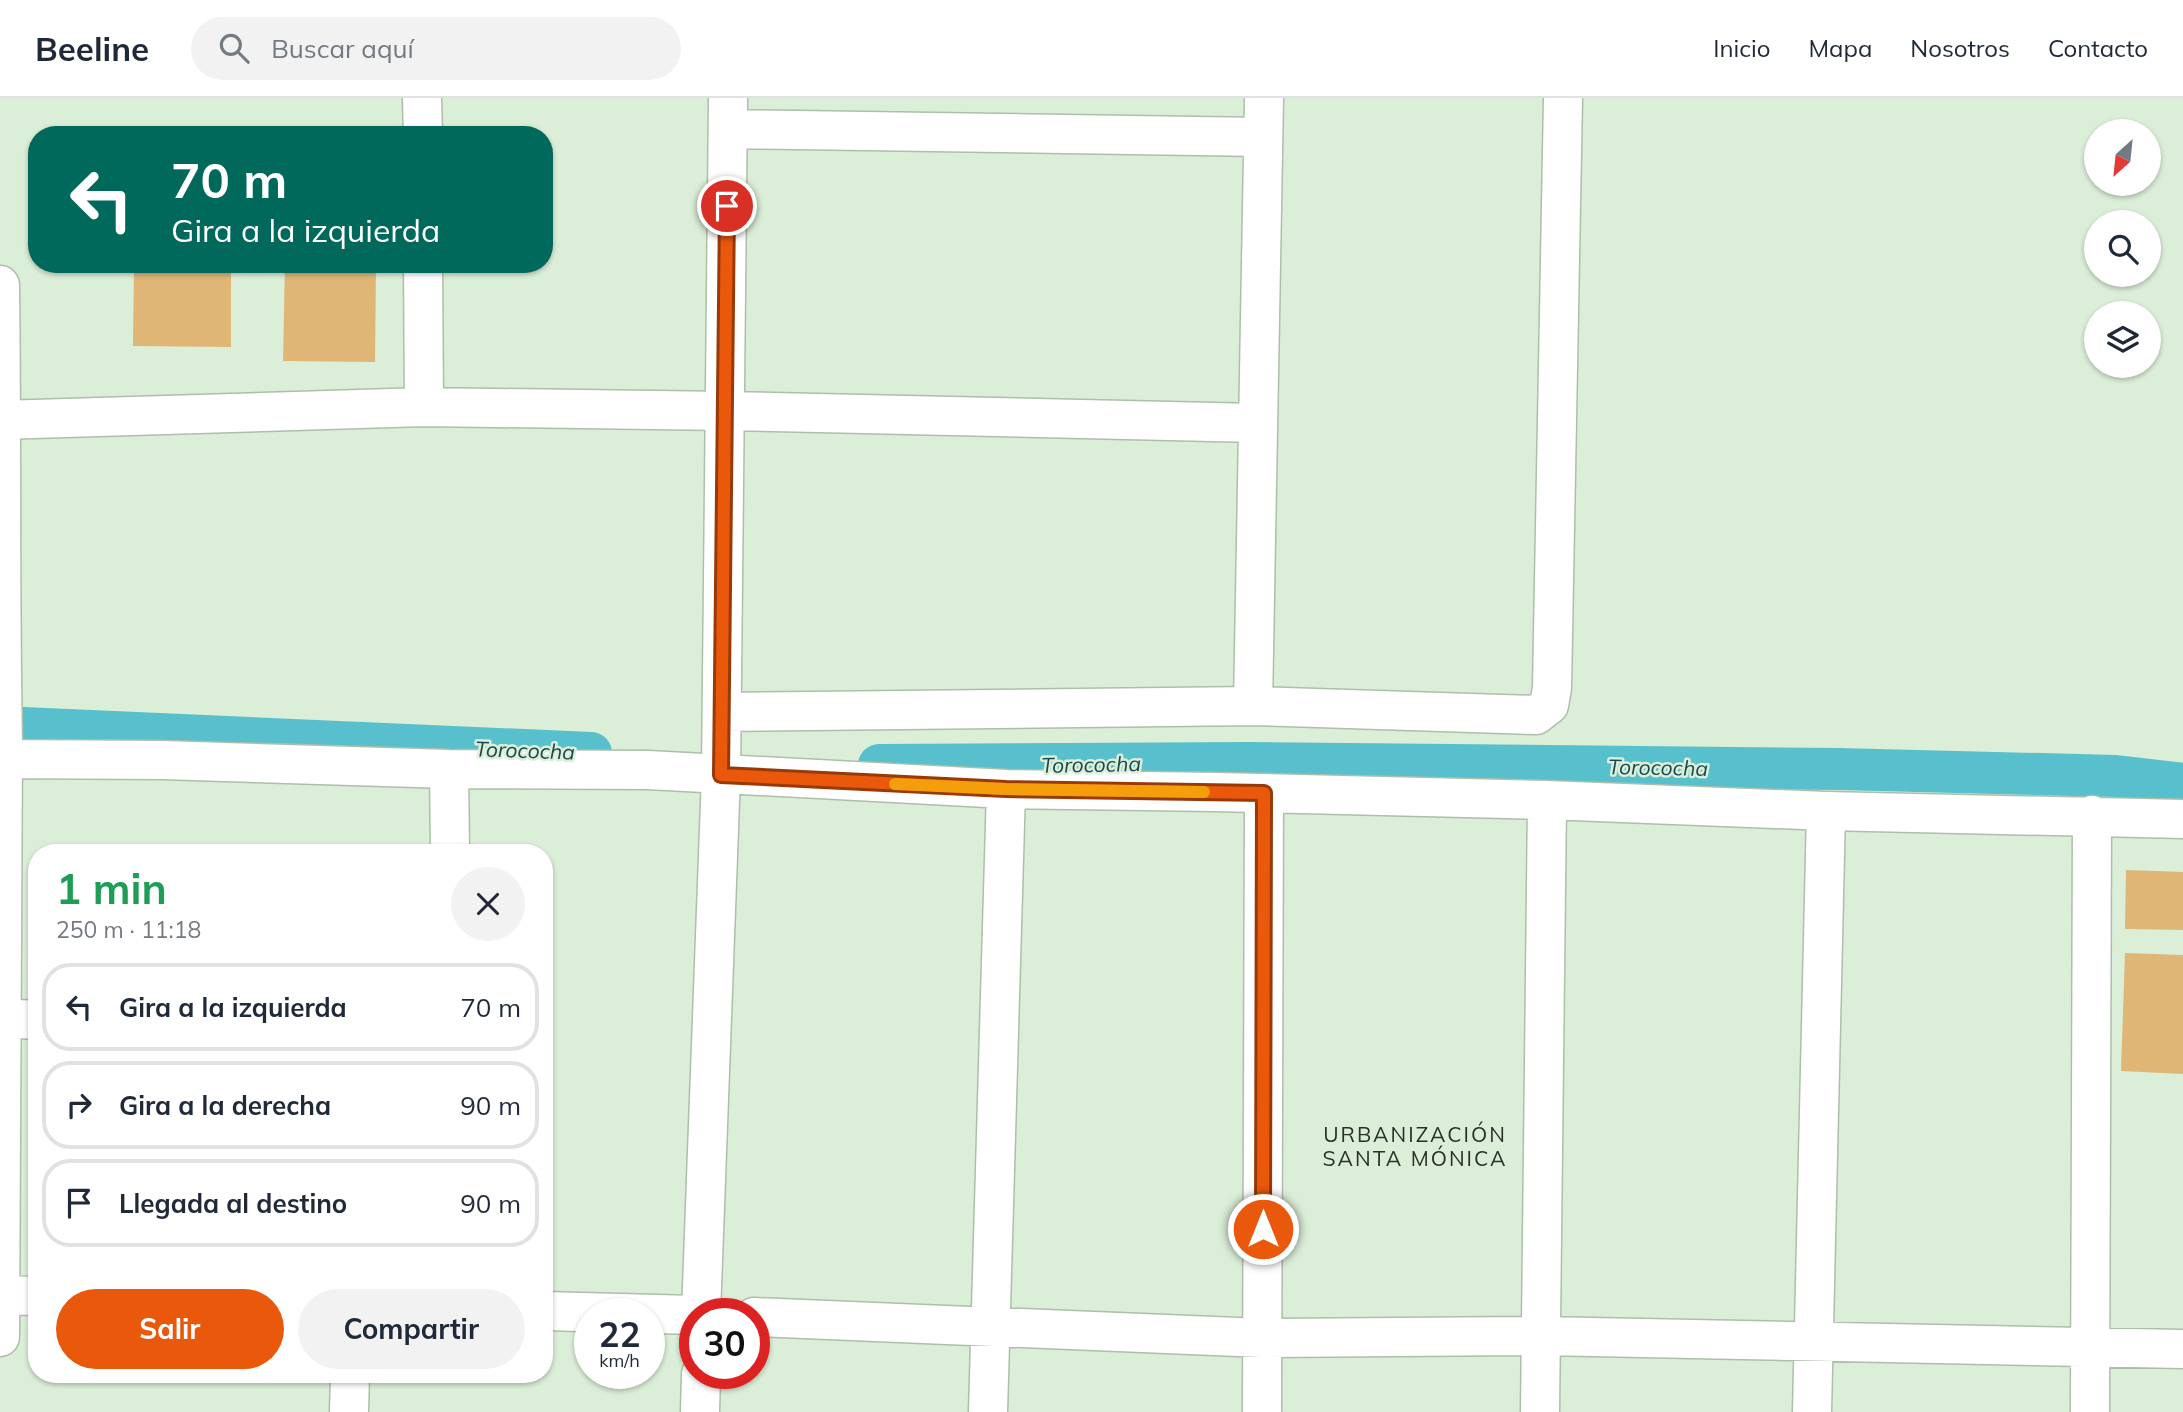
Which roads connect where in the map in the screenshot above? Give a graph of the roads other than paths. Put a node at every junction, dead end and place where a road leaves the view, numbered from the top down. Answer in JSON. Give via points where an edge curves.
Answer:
{"nodes":[{"id":1,"x":422,"y":98,"type":"edge"},
{"id":2,"x":1264,"y":98,"type":"edge"},
{"id":3,"x":1563,"y":98,"type":"edge"},
{"id":4,"x":728,"y":114,"type":"edge"},
{"id":5,"x":423,"y":126,"type":"edge"},
{"id":6,"x":1263,"y":137,"type":"junction"},
{"id":7,"x":423,"y":273,"type":"edge"},
{"id":8,"x":0,"y":285,"type":"edge"},
{"id":9,"x":424,"y":407,"type":"junction"},
{"id":10,"x":726,"y":411,"type":"junction"},
{"id":11,"x":1,"y":420,"type":"edge"},
{"id":12,"x":1257,"y":423,"type":"junction"},
{"id":13,"x":1,"y":682,"type":"edge"},
{"id":14,"x":1253,"y":706,"type":"junction"},
{"id":15,"x":722,"y":750,"type":"junction"},
{"id":16,"x":2,"y":754,"type":"edge"},
{"id":17,"x":449,"y":769,"type":"junction"},
{"id":18,"x":1006,"y":789,"type":"junction"},
{"id":19,"x":1264,"y":793,"type":"junction"},
{"id":20,"x":1547,"y":800,"type":"junction"},
{"id":21,"x":1826,"y":811,"type":"junction"},
{"id":22,"x":2092,"y":816,"type":"junction"},
{"id":23,"x":2183,"y":819,"type":"edge"},
{"id":24,"x":450,"y":844,"type":"edge"},
{"id":25,"x":0,"y":1018,"type":"edge"},
{"id":26,"x":28,"y":1020,"type":"edge"},
{"id":27,"x":1,"y":1295,"type":"edge"},
{"id":28,"x":28,"y":1296,"type":"edge"},
{"id":29,"x":702,"y":1298,"type":"edge"},
{"id":30,"x":553,"y":1311,"type":"edge"},
{"id":31,"x":679,"y":1315,"type":"edge"},
{"id":32,"x":770,"y":1318,"type":"edge"},
{"id":33,"x":990,"y":1328,"type":"junction"},
{"id":34,"x":1542,"y":1336,"type":"junction"},
{"id":35,"x":0,"y":1337,"type":"edge"},
{"id":36,"x":1262,"y":1338,"type":"junction"},
{"id":37,"x":1813,"y":1342,"type":"junction"},
{"id":38,"x":2092,"y":1345,"type":"junction"},
{"id":39,"x":2183,"y":1349,"type":"edge"},
{"id":40,"x":350,"y":1383,"type":"edge"},
{"id":41,"x":701,"y":1389,"type":"edge"},
{"id":42,"x":349,"y":1412,"type":"edge"},
{"id":43,"x":700,"y":1412,"type":"edge"},
{"id":44,"x":988,"y":1412,"type":"edge"},
{"id":45,"x":1262,"y":1412,"type":"edge"},
{"id":46,"x":1540,"y":1412,"type":"edge"},
{"id":47,"x":1812,"y":1412,"type":"edge"},
{"id":48,"x":2090,"y":1412,"type":"edge"}],
"edges":[{"from":1,"to":5,"type":"street"},
{"from":2,"to":6,"type":"street"},
{"from":3,"to":14,"type":"street","via":[[1549,705],[1536,715]]},
{"from":4,"to":6,"type":"street"},
{"from":4,"to":10,"type":"street"},
{"from":6,"to":12,"type":"street"},
{"from":7,"to":9,"type":"street"},
{"from":8,"to":11,"type":"street"},
{"from":9,"to":10,"type":"street"},
{"from":9,"to":11,"type":"street"},
{"from":10,"to":12,"type":"street"},
{"from":10,"to":15,"type":"street"},
{"from":11,"to":13,"type":"street"},
{"from":12,"to":14,"type":"street"},
{"from":13,"to":16,"type":"street"},
{"from":14,"to":15,"type":"street"},
{"from":15,"to":17,"type":"street","via":[[648,770]]},
{"from":15,"to":18,"type":"street"},
{"from":15,"to":29,"type":"street"},
{"from":16,"to":17,"type":"street"},
{"from":16,"to":25,"type":"street"},
{"from":17,"to":24,"type":"street"},
{"from":18,"to":19,"type":"street"},
{"from":18,"to":33,"type":"street"},
{"from":19,"to":20,"type":"street"},
{"from":19,"to":36,"type":"street"},
{"from":20,"to":21,"type":"street"},
{"from":20,"to":34,"type":"street"},
{"from":21,"to":22,"type":"street"},
{"from":21,"to":37,"type":"street"},
{"from":22,"to":23,"type":"street"},
{"from":22,"to":38,"type":"street"},
{"from":25,"to":26,"type":"street"},
{"from":25,"to":27,"type":"street"},
{"from":27,"to":28,"type":"street"},
{"from":27,"to":35,"type":"street"},
{"from":30,"to":31,"type":"street"},
{"from":32,"to":33,"type":"street"},
{"from":33,"to":36,"type":"street"},
{"from":33,"to":44,"type":"street"},
{"from":34,"to":36,"type":"street"},
{"from":34,"to":37,"type":"street"},
{"from":34,"to":46,"type":"street"},
{"from":36,"to":45,"type":"street"},
{"from":37,"to":38,"type":"street"},
{"from":37,"to":47,"type":"street"},
{"from":38,"to":39,"type":"street"},
{"from":38,"to":48,"type":"street"},
{"from":40,"to":42,"type":"street"},
{"from":41,"to":43,"type":"street"}]}
